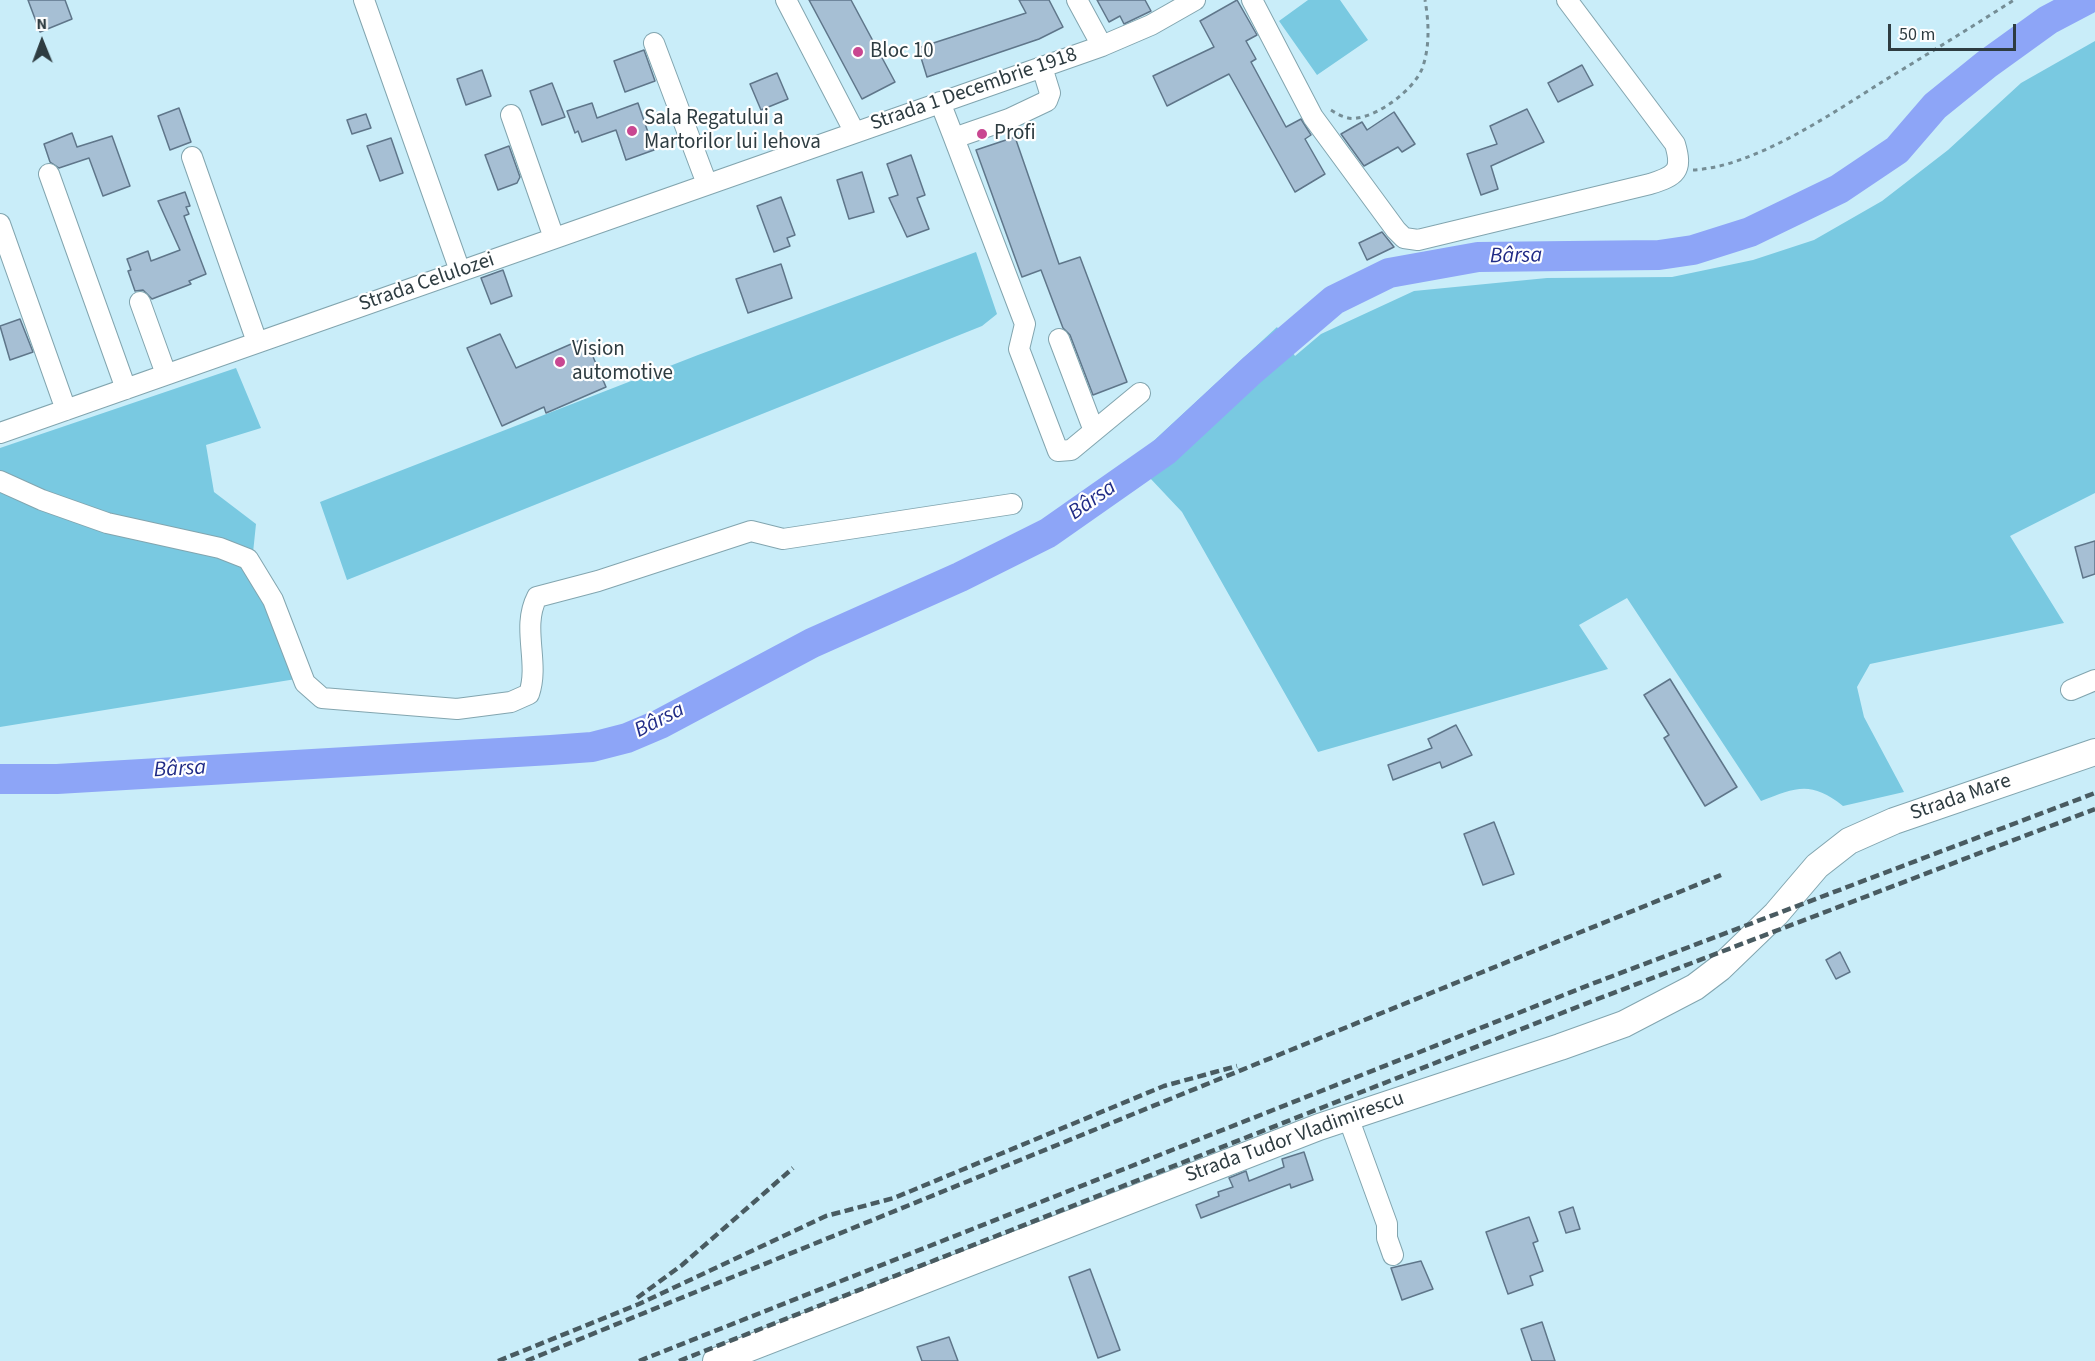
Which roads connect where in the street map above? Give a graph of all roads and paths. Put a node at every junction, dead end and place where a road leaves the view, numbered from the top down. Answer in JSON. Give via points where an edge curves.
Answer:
{"nodes":[{"id":1,"x":364,"y":0,"type":"edge"},
{"id":2,"x":786,"y":0,"type":"edge"},
{"id":3,"x":1077,"y":0,"type":"edge"},
{"id":4,"x":1195,"y":0,"type":"edge"},
{"id":5,"x":1252,"y":0,"type":"edge"},
{"id":6,"x":1425,"y":0,"type":"edge"},
{"id":7,"x":1567,"y":0,"type":"edge"},
{"id":8,"x":2014,"y":0,"type":"edge"},
{"id":9,"x":654,"y":43,"type":"dead end"},
{"id":10,"x":1101,"y":46,"type":"junction"},
{"id":11,"x":1042,"y":67,"type":"junction"},
{"id":12,"x":940,"y":102,"type":"junction"},
{"id":13,"x":1326,"y":107,"type":"dead end"},
{"id":14,"x":511,"y":115,"type":"dead end"},
{"id":15,"x":854,"y":131,"type":"junction"},
{"id":16,"x":954,"y":138,"type":"junction"},
{"id":17,"x":192,"y":157,"type":"dead end"},
{"id":18,"x":1676,"y":171,"type":"junction"},
{"id":19,"x":50,"y":174,"type":"dead end"},
{"id":20,"x":707,"y":184,"type":"junction"},
{"id":21,"x":0,"y":224,"type":"edge"},
{"id":22,"x":554,"y":238,"type":"junction"},
{"id":23,"x":460,"y":271,"type":"junction"},
{"id":24,"x":140,"y":302,"type":"dead end"},
{"id":25,"x":1059,"y":339,"type":"dead end"},
{"id":26,"x":257,"y":342,"type":"junction"},
{"id":27,"x":166,"y":374,"type":"junction"},
{"id":28,"x":126,"y":389,"type":"junction"},
{"id":29,"x":1140,"y":393,"type":"dead end"},
{"id":30,"x":66,"y":410,"type":"junction"},
{"id":31,"x":1094,"y":431,"type":"junction"},
{"id":32,"x":0,"y":433,"type":"edge"},
{"id":33,"x":0,"y":481,"type":"edge"},
{"id":34,"x":1012,"y":504,"type":"dead end"},
{"id":35,"x":2095,"y":680,"type":"edge"},
{"id":36,"x":2071,"y":690,"type":"dead end"},
{"id":37,"x":2095,"y":752,"type":"edge"},
{"id":38,"x":1832,"y":853,"type":"joint"},
{"id":39,"x":1348,"y":1117,"type":"junction"},
{"id":40,"x":1393,"y":1256,"type":"dead end"},
{"id":41,"x":716,"y":1361,"type":"edge"}],
"edges":[{"from":1,"to":23,"type":"street"},
{"from":2,"to":15,"type":"street","name":"Strada 1 Decembrie 1918"},
{"from":3,"to":10,"type":"street"},
{"from":4,"to":10,"type":"street","name":"Strada 1 Decembrie 1918","via":[[1151,25]]},
{"from":5,"to":18,"type":"street","via":[[1313,117],[1404,238],[1418,240],[1650,184],[1668,179]]},
{"from":6,"to":13,"type":"path","via":[[1428,45],[1421,71],[1408,88],[1381,109],[1357,118],[1343,117]]},
{"from":7,"to":18,"type":"street","via":[[1675,144],[1680,159]]},
{"from":8,"to":18,"type":"path","via":[[1768,149],[1706,170]]},
{"from":9,"to":20,"type":"street"},
{"from":10,"to":11,"type":"street","name":"Strada 1 Decembrie 1918"},
{"from":11,"to":12,"type":"street","name":"Strada 1 Decembrie 1918"},
{"from":11,"to":16,"type":"street","via":[[1050,93],[1041,106]]},
{"from":12,"to":15,"type":"street","name":"Strada 1 Decembrie 1918"},
{"from":12,"to":16,"type":"street"},
{"from":14,"to":22,"type":"street"},
{"from":15,"to":20,"type":"street","name":"Strada Celulozei"},
{"from":16,"to":31,"type":"street","via":[[1025,324],[1019,349],[1055,446],[1064,453]]},
{"from":17,"to":26,"type":"street"},
{"from":19,"to":28,"type":"street"},
{"from":20,"to":22,"type":"street","name":"Strada Celulozei"},
{"from":21,"to":30,"type":"street"},
{"from":22,"to":23,"type":"street","name":"Strada Celulozei"},
{"from":23,"to":26,"type":"street","name":"Strada Celulozei"},
{"from":24,"to":27,"type":"street"},
{"from":25,"to":31,"type":"street"},
{"from":26,"to":27,"type":"street","name":"Strada Celulozei"},
{"from":27,"to":28,"type":"street","name":"Strada Celulozei"},
{"from":28,"to":30,"type":"street","name":"Strada Celulozei"},
{"from":29,"to":31,"type":"street"},
{"from":30,"to":32,"type":"street","name":"Strada Celulozei"},
{"from":33,"to":34,"type":"street","via":[[107,523],[220,548],[248,559],[273,600],[305,683],[322,698],[457,709],[511,702],[530,694],[535,679],[529,621],[537,597],[751,531],[783,539]]},
{"from":35,"to":36,"type":"street"},
{"from":37,"to":38,"type":"main road","name":"Strada Mare","via":[[1894,820]]},
{"from":38,"to":39,"type":"main road","name":"Strada Tudor Vladimirescu","via":[[1720,968],[1663,1005],[1560,1047]]},
{"from":39,"to":40,"type":"street","via":[[1387,1224]]},
{"from":39,"to":41,"type":"main road","name":"Strada Tudor Vladimirescu"}]}
